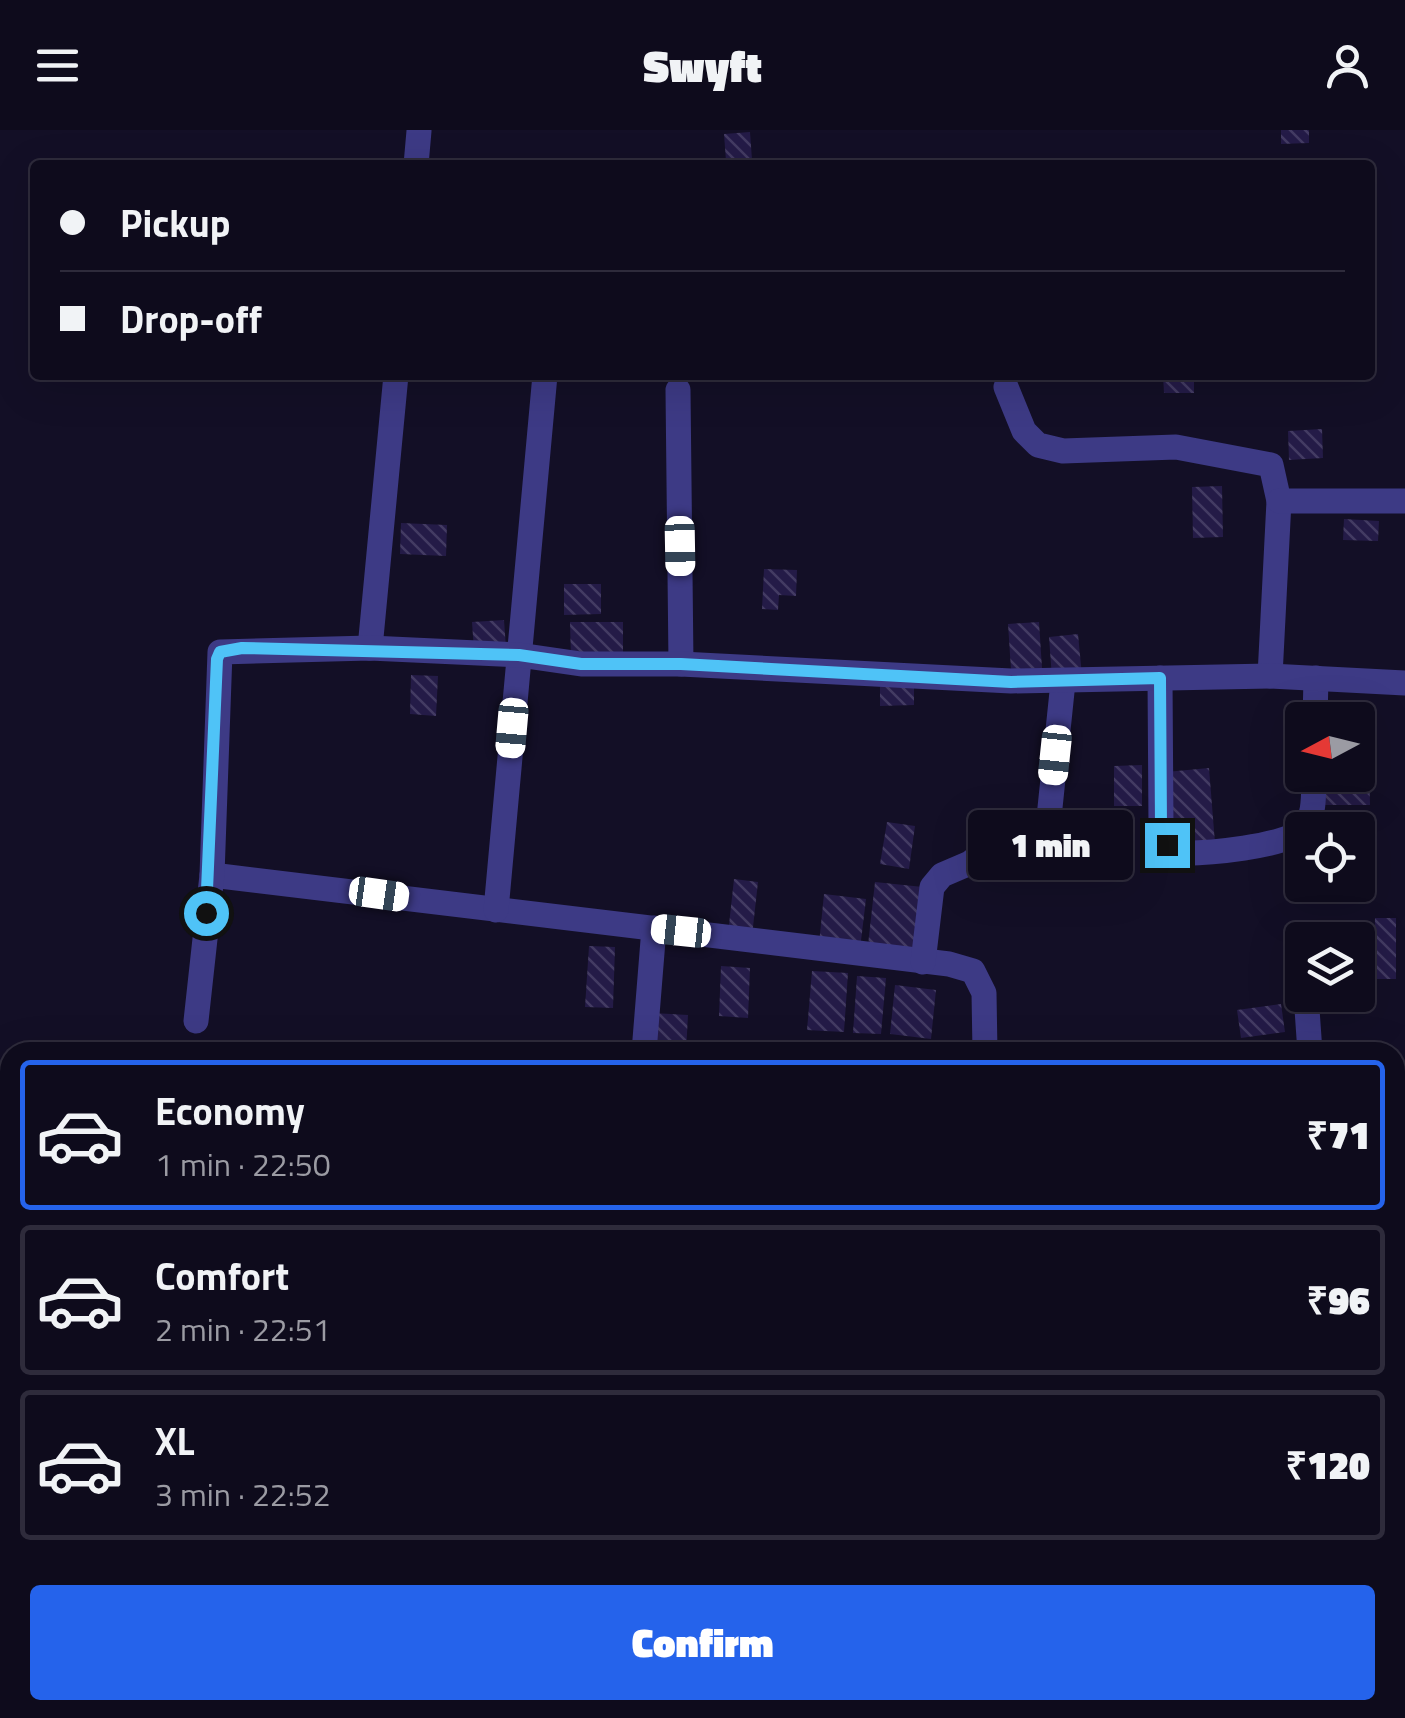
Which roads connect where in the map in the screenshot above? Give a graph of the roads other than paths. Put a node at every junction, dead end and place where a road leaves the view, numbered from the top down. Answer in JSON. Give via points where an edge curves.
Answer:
{"nodes":[{"id":1,"x":419,"y":131,"type":"edge"},
{"id":2,"x":416,"y":160,"type":"edge"},
{"id":3,"x":396,"y":380,"type":"edge"},
{"id":4,"x":545,"y":380,"type":"edge"},
{"id":5,"x":1006,"y":387,"type":"dead end"},
{"id":6,"x":678,"y":390,"type":"dead end"},
{"id":7,"x":1279,"y":501,"type":"junction"},
{"id":8,"x":1405,"y":501,"type":"edge"},
{"id":9,"x":370,"y":648,"type":"junction"},
{"id":10,"x":519,"y":655,"type":"junction"},
{"id":11,"x":681,"y":664,"type":"junction"},
{"id":12,"x":1270,"y":676,"type":"junction"},
{"id":13,"x":1160,"y":678,"type":"junction"},
{"id":14,"x":1316,"y":678,"type":"junction"},
{"id":15,"x":1063,"y":682,"type":"junction"},
{"id":16,"x":1405,"y":682,"type":"edge"},
{"id":17,"x":1315,"y":702,"type":"edge"},
{"id":18,"x":1313,"y":792,"type":"edge"},
{"id":19,"x":212,"y":875,"type":"junction"},
{"id":20,"x":496,"y":910,"type":"junction"},
{"id":21,"x":654,"y":928,"type":"junction"},
{"id":22,"x":923,"y":962,"type":"junction"},
{"id":23,"x":1307,"y":1012,"type":"edge"},
{"id":24,"x":196,"y":1021,"type":"dead end"},
{"id":25,"x":645,"y":1042,"type":"edge"},
{"id":26,"x":985,"y":1042,"type":"edge"},
{"id":27,"x":1309,"y":1042,"type":"edge"}],
"edges":[{"from":1,"to":2,"type":"street"},
{"from":3,"to":9,"type":"street"},
{"from":4,"to":10,"type":"street"},
{"from":5,"to":7,"type":"street","via":[[1024,431],[1038,445],[1063,451],[1176,447],[1257,459],[1271,465]]},
{"from":6,"to":11,"type":"street"},
{"from":7,"to":8,"type":"street"},
{"from":7,"to":12,"type":"street"},
{"from":9,"to":10,"type":"street"},
{"from":9,"to":19,"type":"street","via":[[242,648],[218,654]]},
{"from":10,"to":11,"type":"street","via":[[581,664]]},
{"from":10,"to":20,"type":"street"},
{"from":11,"to":15,"type":"street"},
{"from":12,"to":13,"type":"street"},
{"from":12,"to":14,"type":"street"},
{"from":13,"to":15,"type":"street"},
{"from":13,"to":18,"type":"street","via":[[1161,826],[1167,845],[1178,852],[1288,839],[1305,828]]},
{"from":14,"to":16,"type":"street"},
{"from":14,"to":17,"type":"street"},
{"from":15,"to":22,"type":"street","via":[[1048,827],[1039,841],[992,846],[942,875],[932,887]]},
{"from":19,"to":20,"type":"street"},
{"from":19,"to":24,"type":"street"},
{"from":20,"to":21,"type":"street"},
{"from":21,"to":22,"type":"street"},
{"from":21,"to":25,"type":"street"},
{"from":22,"to":26,"type":"street","via":[[973,971],[984,992]]},
{"from":23,"to":27,"type":"street"}]}
